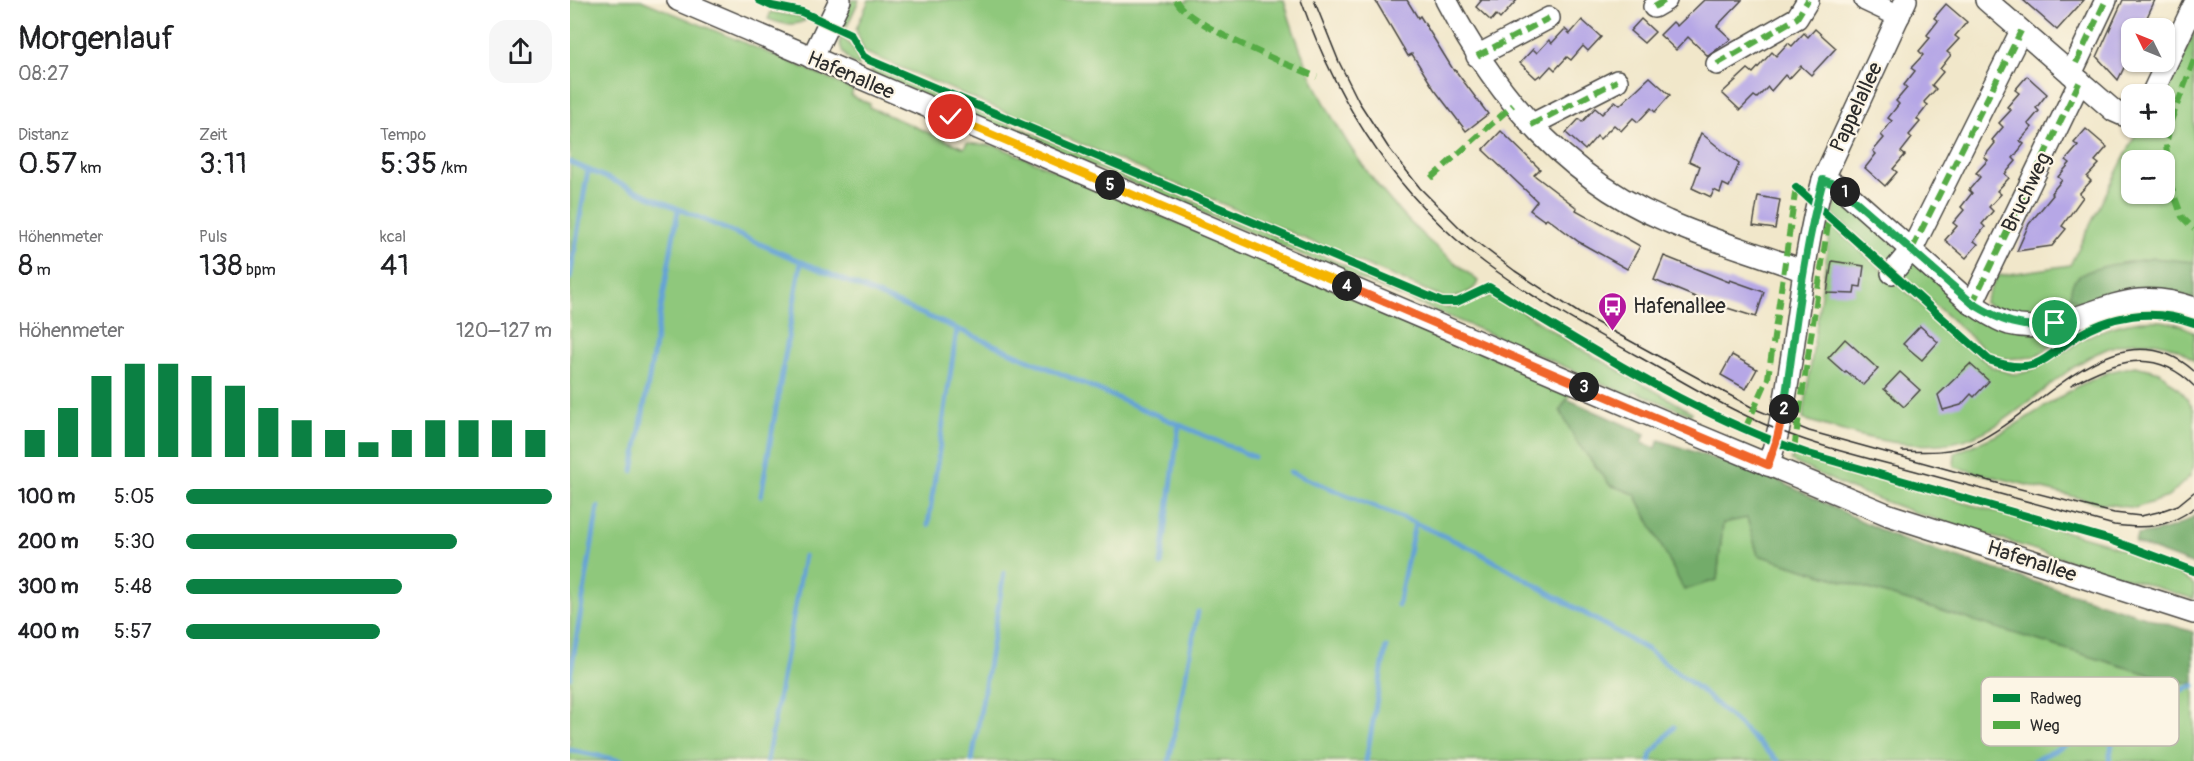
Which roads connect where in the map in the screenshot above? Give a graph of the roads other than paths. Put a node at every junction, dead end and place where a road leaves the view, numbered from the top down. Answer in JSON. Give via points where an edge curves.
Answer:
{"nodes":[{"id":1,"x":678,"y":0,"type":"edge"},
{"id":2,"x":840,"y":0,"type":"edge"},
{"id":3,"x":1446,"y":0,"type":"edge"},
{"id":4,"x":1808,"y":0,"type":"edge"},
{"id":5,"x":1865,"y":0,"type":"edge"},
{"id":6,"x":1986,"y":0,"type":"edge"},
{"id":7,"x":2106,"y":0,"type":"edge"},
{"id":8,"x":2194,"y":5,"type":"edge"},
{"id":9,"x":1903,"y":8,"type":"edge"},
{"id":10,"x":1550,"y":18,"type":"dead end"},
{"id":11,"x":2021,"y":31,"type":"junction"},
{"id":12,"x":1477,"y":56,"type":"junction"},
{"id":13,"x":812,"y":58,"type":"junction"},
{"id":14,"x":1717,"y":64,"type":"dead end"},
{"id":15,"x":2075,"y":78,"type":"junction"},
{"id":16,"x":1617,"y":81,"type":"dead end"},
{"id":17,"x":2157,"y":84,"type":"edge"},
{"id":18,"x":2121,"y":114,"type":"edge"},
{"id":19,"x":1531,"y":125,"type":"junction"},
{"id":20,"x":1823,"y":180,"type":"junction"},
{"id":21,"x":1912,"y":249,"type":"junction"},
{"id":22,"x":1804,"y":271,"type":"junction"},
{"id":23,"x":1892,"y":273,"type":"dead end"},
{"id":24,"x":1972,"y":303,"type":"junction"},
{"id":25,"x":2194,"y":308,"type":"edge"},
{"id":26,"x":1768,"y":465,"type":"junction"},
{"id":27,"x":2194,"y":612,"type":"edge"}],
"edges":[{"from":1,"to":13,"type":"street","name":"Hafenallee"},
{"from":2,"to":13,"type":"street"},
{"from":3,"to":12,"type":"street"},
{"from":4,"to":14,"type":"street","via":[[1797,18]]},
{"from":5,"to":9,"type":"street"},
{"from":6,"to":11,"type":"street"},
{"from":7,"to":15,"type":"street","name":"Bruchweg"},
{"from":8,"to":17,"type":"street"},
{"from":9,"to":20,"type":"street","name":"Pappelallee"},
{"from":10,"to":12,"type":"street"},
{"from":11,"to":15,"type":"street"},
{"from":11,"to":21,"type":"street"},
{"from":12,"to":19,"type":"street"},
{"from":13,"to":26,"type":"street","name":"Hafenallee"},
{"from":15,"to":18,"type":"street"},
{"from":15,"to":24,"type":"street","name":"Bruchweg"},
{"from":16,"to":19,"type":"street"},
{"from":19,"to":22,"type":"street","via":[[1584,172],[1665,221]]},
{"from":20,"to":21,"type":"street","via":[[1839,186]]},
{"from":20,"to":22,"type":"street","name":"Pappelallee"},
{"from":21,"to":23,"type":"street"},
{"from":21,"to":24,"type":"street"},
{"from":22,"to":26,"type":"street","name":"Pappelallee","via":[[1782,421]]},
{"from":24,"to":25,"type":"street","via":[[2009,324],[2032,326],[2139,300]]},
{"from":26,"to":27,"type":"street","name":"Hafenallee","via":[[1889,515]]}]}
